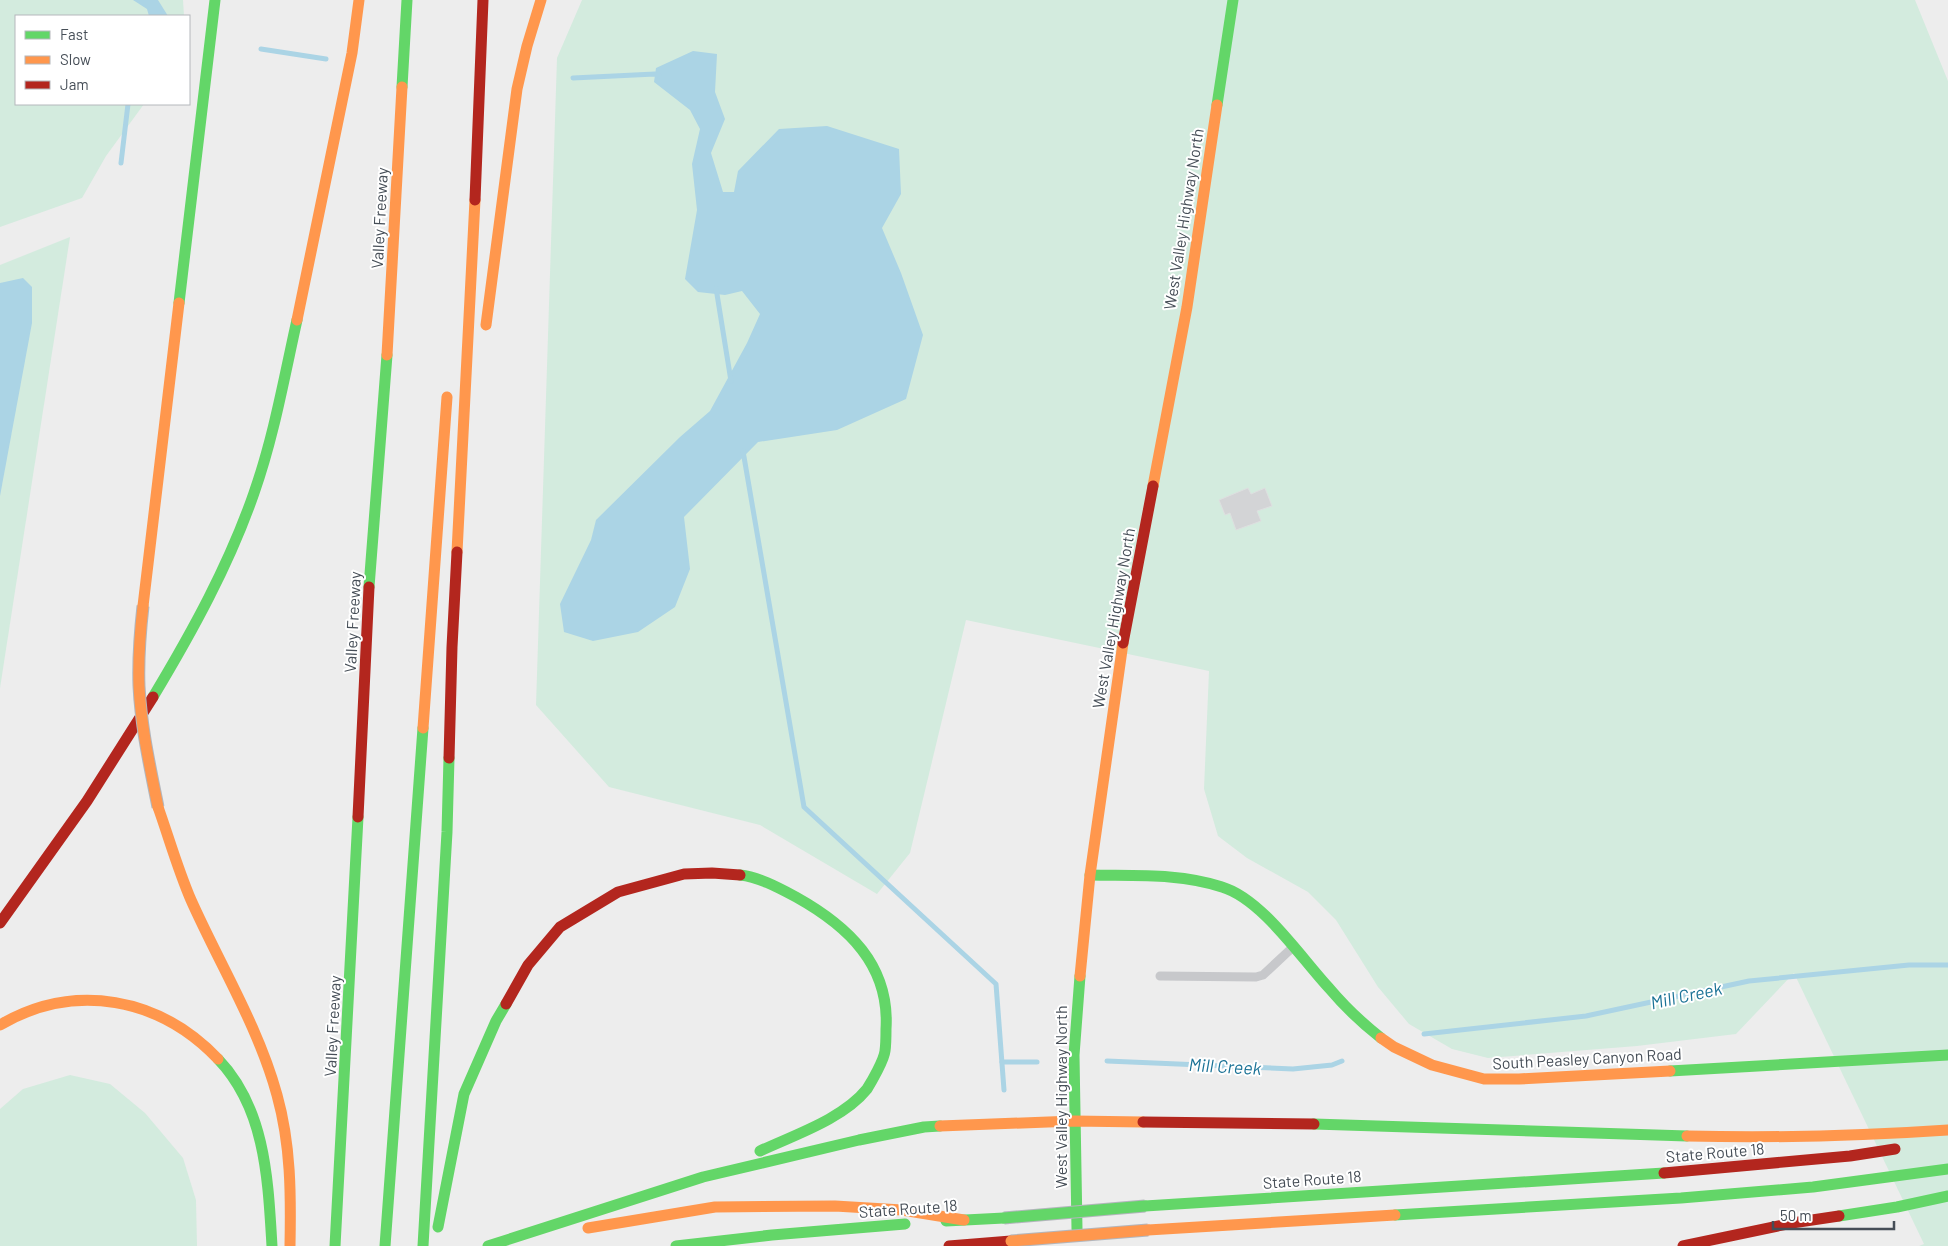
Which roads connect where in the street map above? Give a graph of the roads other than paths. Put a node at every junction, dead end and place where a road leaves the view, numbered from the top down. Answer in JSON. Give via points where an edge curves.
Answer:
{"nodes":[{"id":1,"x":215,"y":0,"type":"edge"},
{"id":2,"x":359,"y":0,"type":"edge"},
{"id":3,"x":407,"y":0,"type":"edge"},
{"id":4,"x":483,"y":0,"type":"edge"},
{"id":5,"x":541,"y":0,"type":"edge"},
{"id":6,"x":1233,"y":0,"type":"edge"},
{"id":7,"x":479,"y":81,"type":"junction"},
{"id":8,"x":466,"y":124,"type":"dead end"},
{"id":9,"x":485,"y":337,"type":"dead end"},
{"id":10,"x":448,"y":386,"type":"dead end"},
{"id":11,"x":473,"y":461,"type":"dead end"},
{"id":12,"x":452,"y":647,"type":"junction"},
{"id":13,"x":1090,"y":875,"type":"junction"},
{"id":14,"x":0,"y":923,"type":"edge"},
{"id":15,"x":1292,"y":948,"type":"junction"},
{"id":16,"x":1160,"y":976,"type":"dead end"},
{"id":17,"x":0,"y":1025,"type":"edge"},
{"id":18,"x":1948,"y":1055,"type":"edge"},
{"id":19,"x":1074,"y":1121,"type":"junction"},
{"id":20,"x":1948,"y":1130,"type":"edge"},
{"id":21,"x":1948,"y":1137,"type":"edge"},
{"id":22,"x":1924,"y":1144,"type":"dead end"},
{"id":23,"x":1907,"y":1147,"type":"dead end"},
{"id":24,"x":1948,"y":1169,"type":"edge"},
{"id":25,"x":703,"y":1177,"type":"junction"},
{"id":26,"x":1948,"y":1196,"type":"edge"},
{"id":27,"x":964,"y":1220,"type":"junction"},
{"id":28,"x":436,"y":1236,"type":"dead end"},
{"id":29,"x":1011,"y":1241,"type":"junction"},
{"id":30,"x":501,"y":1242,"type":"junction"},
{"id":31,"x":290,"y":1244,"type":"edge"},
{"id":32,"x":272,"y":1246,"type":"edge"},
{"id":33,"x":335,"y":1246,"type":"edge"},
{"id":34,"x":385,"y":1246,"type":"edge"},
{"id":35,"x":423,"y":1246,"type":"edge"},
{"id":36,"x":488,"y":1246,"type":"edge"},
{"id":37,"x":676,"y":1246,"type":"edge"},
{"id":38,"x":949,"y":1246,"type":"edge"},
{"id":39,"x":990,"y":1246,"type":"edge"},
{"id":40,"x":1077,"y":1246,"type":"edge"},
{"id":41,"x":1682,"y":1246,"type":"edge"}],
"edges":[{"from":1,"to":31,"type":"main road","bridge":true,"via":[[139,638],[140,696],[158,807],[191,900],[259,1042],[277,1096],[290,1170]]},
{"from":2,"to":14,"type":"main road","via":[[352,53],[275,423],[254,493],[228,558],[163,681],[87,801]]},
{"from":3,"to":33,"type":"main road","name":"Valley Freeway","via":[[389,322],[367,619]]},
{"from":4,"to":7,"type":"main road"},
{"from":5,"to":9,"type":"main road","via":[[526,46],[517,89]]},
{"from":6,"to":13,"type":"main road","name":"West Valley Highway North","via":[[1187,306],[1122,649]]},
{"from":7,"to":8,"type":"main road"},
{"from":7,"to":12,"type":"main road","via":[[473,261]]},
{"from":10,"to":34,"type":"main road"},
{"from":11,"to":12,"type":"main road"},
{"from":12,"to":35,"type":"main road","via":[[446,832]]},
{"from":13,"to":15,"type":"main road","name":"South Peasley Canyon Road","via":[[1182,877],[1224,887],[1265,915]]},
{"from":13,"to":19,"type":"main road","name":"West Valley Highway North","via":[[1077,1002]]},
{"from":15,"to":16,"type":"lane","via":[[1263,975],[1256,977]]},
{"from":15,"to":18,"type":"main road","name":"South Peasley Canyon Road","via":[[1362,1022],[1394,1047],[1432,1066],[1484,1080]]},
{"from":17,"to":32,"type":"main road","via":[[40,1008],[67,1002],[110,1001],[157,1015],[197,1038],[223,1062],[251,1110],[266,1174]]},
{"from":19,"to":20,"type":"main road","via":[[1363,1125],[1733,1136],[1863,1136]]},
{"from":19,"to":25,"type":"main road","via":[[924,1127]]},
{"from":19,"to":40,"type":"main road","name":"West Valley Highway North"},
{"from":21,"to":22,"type":"main road"},
{"from":23,"to":27,"type":"main road","name":"State Route 18","bridge":true,"via":[[1850,1156],[1673,1172]]},
{"from":24,"to":29,"type":"main road","bridge":true,"via":[[1813,1187],[1681,1198]]},
{"from":25,"to":28,"type":"main road","via":[[825,1121],[856,1101],[868,1087],[885,1053],[887,1014],[883,991],[876,970],[859,945],[814,907],[777,886],[747,876],[684,874],[656,881],[618,892],[560,927],[511,992],[467,1086]]},
{"from":25,"to":30,"type":"main road"},
{"from":26,"to":41,"type":"main road"},
{"from":27,"to":30,"type":"main road","via":[[902,1210],[835,1206],[715,1207]]},
{"from":27,"to":37,"type":"main road","name":"State Route 18","via":[[772,1234]]},
{"from":29,"to":38,"type":"main road"},
{"from":29,"to":39,"type":"main road"},
{"from":30,"to":36,"type":"main road"}]}
